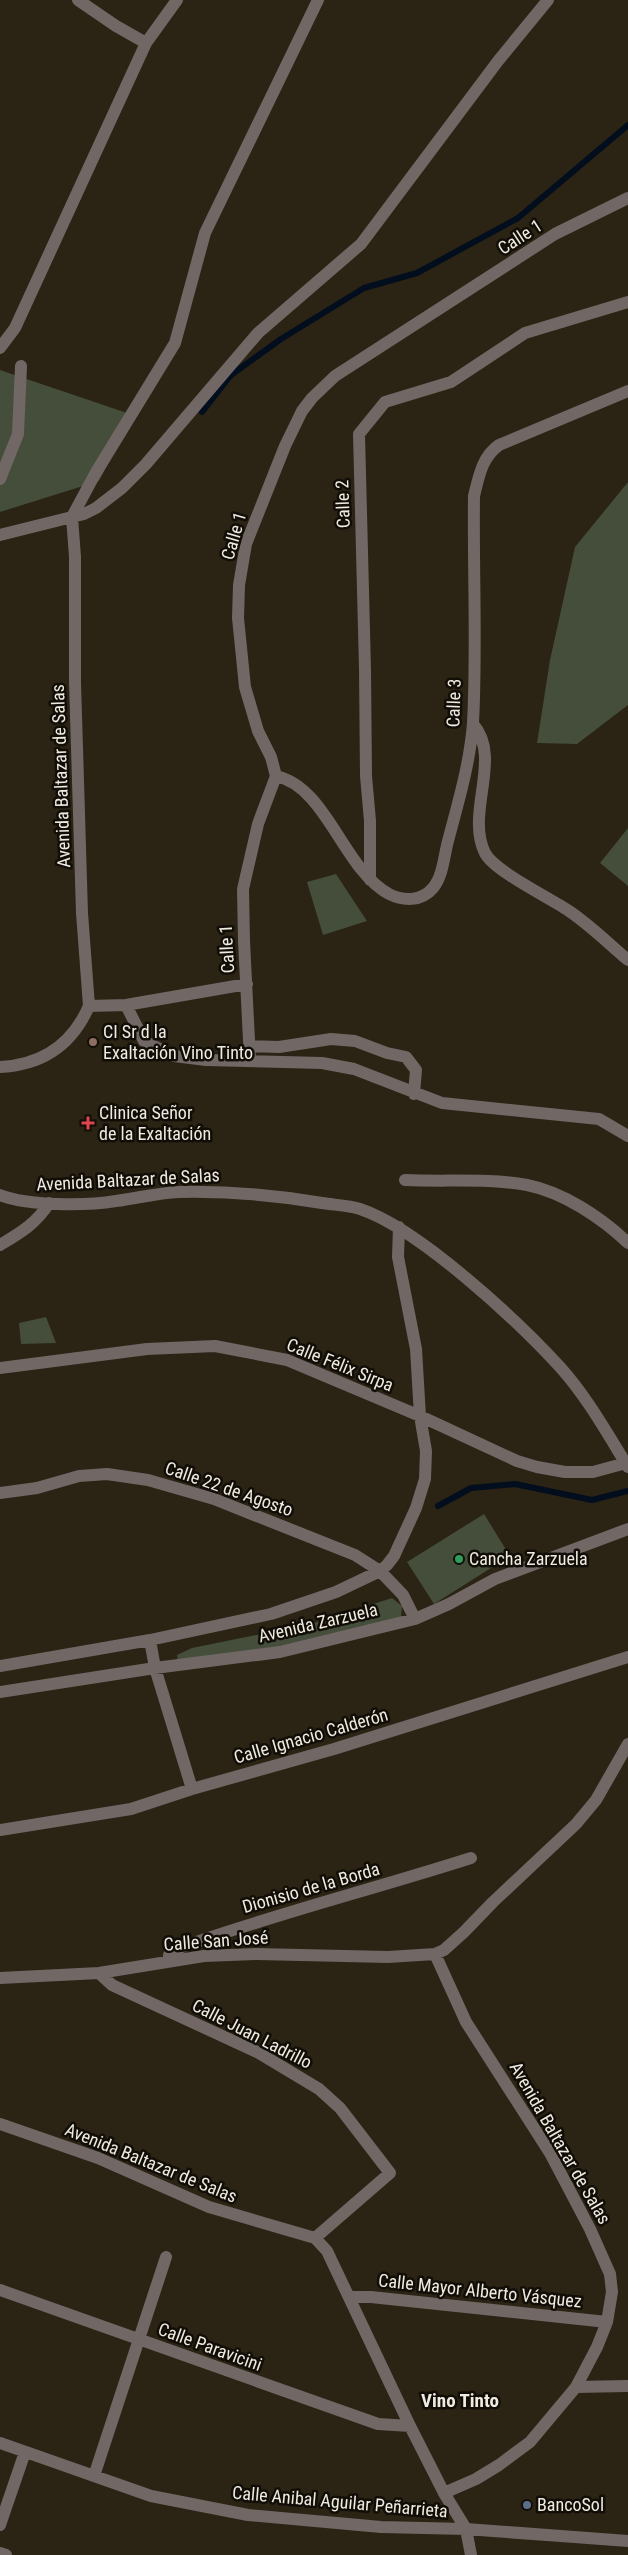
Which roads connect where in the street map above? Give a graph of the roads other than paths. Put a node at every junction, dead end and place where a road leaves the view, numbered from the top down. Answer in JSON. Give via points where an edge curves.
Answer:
{"nodes":[{"id":1,"x":78,"y":0,"type":"edge"},
{"id":2,"x":177,"y":0,"type":"edge"},
{"id":3,"x":318,"y":0,"type":"edge"},
{"id":4,"x":548,"y":0,"type":"edge"},
{"id":5,"x":146,"y":42,"type":"junction"},
{"id":6,"x":628,"y":198,"type":"edge"},
{"id":7,"x":628,"y":302,"type":"edge"},
{"id":8,"x":0,"y":348,"type":"edge"},
{"id":9,"x":21,"y":366,"type":"dead end"},
{"id":10,"x":628,"y":391,"type":"edge"},
{"id":11,"x":0,"y":479,"type":"edge"},
{"id":12,"x":72,"y":517,"type":"junction"},
{"id":13,"x":0,"y":535,"type":"edge"},
{"id":14,"x":472,"y":724,"type":"junction"},
{"id":15,"x":276,"y":776,"type":"junction"},
{"id":16,"x":370,"y":880,"type":"junction"},
{"id":17,"x":628,"y":960,"type":"edge"},
{"id":18,"x":247,"y":984,"type":"junction"},
{"id":19,"x":126,"y":1005,"type":"junction"},
{"id":20,"x":89,"y":1006,"type":"junction"},
{"id":21,"x":250,"y":1046,"type":"junction"},
{"id":22,"x":250,"y":1060,"type":"junction"},
{"id":23,"x":0,"y":1067,"type":"edge"},
{"id":24,"x":414,"y":1094,"type":"junction"},
{"id":25,"x":628,"y":1136,"type":"edge"},
{"id":26,"x":405,"y":1180,"type":"dead end"},
{"id":27,"x":0,"y":1195,"type":"edge"},
{"id":28,"x":50,"y":1203,"type":"junction"},
{"id":29,"x":399,"y":1228,"type":"junction"},
{"id":30,"x":628,"y":1244,"type":"edge"},
{"id":31,"x":0,"y":1245,"type":"edge"},
{"id":32,"x":0,"y":1368,"type":"edge"},
{"id":33,"x":420,"y":1416,"type":"junction"},
{"id":34,"x":627,"y":1465,"type":"edge"},
{"id":35,"x":0,"y":1493,"type":"edge"},
{"id":36,"x":628,"y":1529,"type":"edge"},
{"id":37,"x":380,"y":1571,"type":"junction"},
{"id":38,"x":415,"y":1619,"type":"junction"},
{"id":39,"x":150,"y":1640,"type":"junction"},
{"id":40,"x":628,"y":1657,"type":"edge"},
{"id":41,"x":0,"y":1666,"type":"edge"},
{"id":42,"x":155,"y":1668,"type":"junction"},
{"id":43,"x":0,"y":1692,"type":"edge"},
{"id":44,"x":628,"y":1744,"type":"edge"},
{"id":45,"x":192,"y":1789,"type":"junction"},
{"id":46,"x":0,"y":1830,"type":"edge"},
{"id":47,"x":471,"y":1858,"type":"dead end"},
{"id":48,"x":435,"y":1954,"type":"junction"},
{"id":49,"x":169,"y":1961,"type":"junction"},
{"id":50,"x":98,"y":1973,"type":"junction"},
{"id":51,"x":0,"y":1978,"type":"edge"},
{"id":52,"x":0,"y":2124,"type":"edge"},
{"id":53,"x":315,"y":2238,"type":"junction"},
{"id":54,"x":166,"y":2257,"type":"dead end"},
{"id":55,"x":0,"y":2290,"type":"edge"},
{"id":56,"x":349,"y":2297,"type":"junction"},
{"id":57,"x":607,"y":2322,"type":"junction"},
{"id":58,"x":138,"y":2340,"type":"junction"},
{"id":59,"x":576,"y":2386,"type":"junction"},
{"id":60,"x":628,"y":2386,"type":"edge"},
{"id":61,"x":410,"y":2426,"type":"junction"},
{"id":62,"x":0,"y":2443,"type":"edge"},
{"id":63,"x":26,"y":2452,"type":"junction"},
{"id":64,"x":94,"y":2476,"type":"junction"},
{"id":65,"x":444,"y":2493,"type":"junction"},
{"id":66,"x":0,"y":2526,"type":"edge"},
{"id":67,"x":466,"y":2529,"type":"junction"},
{"id":68,"x":628,"y":2541,"type":"edge"},
{"id":69,"x":0,"y":2553,"type":"edge"},
{"id":70,"x":6,"y":2555,"type":"edge"},
{"id":71,"x":471,"y":2555,"type":"edge"}],
"edges":[{"from":1,"to":5,"type":"street"},
{"from":2,"to":5,"type":"street"},
{"from":3,"to":12,"type":"street","via":[[205,234],[175,343]]},
{"from":4,"to":12,"type":"street","via":[[498,61],[361,244],[258,333],[122,488],[96,508]]},
{"from":5,"to":8,"type":"street","via":[[15,328]]},
{"from":6,"to":15,"type":"street","name":"Calle 1","via":[[555,234],[335,376],[302,411],[246,544],[239,585],[245,687],[258,732],[271,757]]},
{"from":7,"to":16,"type":"street","name":"Calle 2","via":[[525,333],[451,382],[385,402],[358,434]]},
{"from":9,"to":11,"type":"street","via":[[18,434]]},
{"from":10,"to":14,"type":"street","name":"Calle 3","via":[[499,445],[489,452],[480,471],[474,496]]},
{"from":12,"to":13,"type":"street"},
{"from":12,"to":20,"type":"street","name":"Avenida Baltazar de Salas","via":[[76,557],[75,682],[82,913]]},
{"from":14,"to":16,"type":"street","name":"Calle 3","via":[[458,806],[440,877],[433,888],[422,896],[406,900],[388,893]]},
{"from":14,"to":17,"type":"street","via":[[484,740],[479,823],[485,853],[504,872],[571,912]]},
{"from":15,"to":16,"type":"street","name":"Calle 3","via":[[288,778],[323,812]]},
{"from":15,"to":18,"type":"street","name":"Calle 1","via":[[258,824],[243,889]]},
{"from":18,"to":19,"type":"street"},
{"from":18,"to":21,"type":"street","name":"Calle 1"},
{"from":19,"to":20,"type":"street"},
{"from":19,"to":22,"type":"street","via":[[144,1041],[174,1056]]},
{"from":20,"to":23,"type":"street","via":[[72,1033],[46,1056],[33,1063]]},
{"from":21,"to":22,"type":"street","name":"Calle 1"},
{"from":21,"to":24,"type":"street","via":[[279,1048],[331,1040],[356,1041],[406,1057],[416,1070]]},
{"from":22,"to":24,"type":"street","via":[[322,1063],[354,1069]]},
{"from":24,"to":25,"type":"street","via":[[442,1103],[599,1120]]},
{"from":26,"to":30,"type":"street","via":[[529,1185],[551,1192],[590,1213]]},
{"from":27,"to":28,"type":"street","name":"Avenida Baltazar de Salas","via":[[15,1201]]},
{"from":28,"to":29,"type":"street","name":"Avenida Baltazar de Salas","via":[[115,1202],[162,1192],[208,1191],[273,1196],[360,1209]]},
{"from":28,"to":31,"type":"street","via":[[38,1219]]},
{"from":29,"to":33,"type":"street","name":"Avenida Zarzuela","via":[[398,1257],[416,1349]]},
{"from":29,"to":34,"type":"street","name":"Avenida Baltazar de Salas","via":[[486,1297],[560,1368],[581,1393]]},
{"from":32,"to":33,"type":"street","name":"Calle Félix Sirpa","via":[[147,1349],[215,1346],[287,1360]]},
{"from":33,"to":34,"type":"street","name":"Calle Félix Sirpa","via":[[517,1462],[537,1467],[593,1472]]},
{"from":33,"to":37,"type":"street","name":"Avenida Zarzuela","via":[[426,1451],[426,1479],[394,1556]]},
{"from":35,"to":37,"type":"street","name":"Calle 22 de Agosto","via":[[86,1475],[148,1480],[214,1499],[319,1540],[356,1555]]},
{"from":36,"to":38,"type":"street","name":"Avenida Zarzuela","via":[[495,1579]]},
{"from":37,"to":38,"type":"street","name":"Calle 22 de Agosto","via":[[403,1595]]},
{"from":37,"to":39,"type":"street","name":"Avenida Zarzuela","via":[[336,1592],[290,1608]]},
{"from":38,"to":42,"type":"street","name":"Avenida Zarzuela","via":[[280,1652]]},
{"from":39,"to":41,"type":"street","name":"Avenida Zarzuela"},
{"from":39,"to":42,"type":"street"},
{"from":40,"to":45,"type":"street","name":"Calle Ignacio Calderón","via":[[334,1749]]},
{"from":42,"to":43,"type":"street","name":"Avenida Zarzuela"},
{"from":42,"to":45,"type":"street"},
{"from":44,"to":48,"type":"street","via":[[596,1800],[576,1824],[464,1932]]},
{"from":45,"to":46,"type":"street","name":"Calle Ignacio Calderón","via":[[131,1809]]},
{"from":47,"to":49,"type":"street","name":"Dionisio de la Borda","via":[[249,1923],[179,1948],[169,1955]]},
{"from":48,"to":49,"type":"street","name":"Calle San José","via":[[388,1957],[257,1954]]},
{"from":48,"to":57,"type":"street","name":"Avenida Baltazar de Salas","via":[[466,2022],[550,2153],[604,2256],[612,2292]]},
{"from":49,"to":50,"type":"street","name":"Calle San José"},
{"from":50,"to":51,"type":"street","name":"Calle San José"},
{"from":50,"to":53,"type":"street","name":"Calle Juan Ladrillo","via":[[112,1985],[259,2053],[319,2089],[340,2108],[390,2173]]},
{"from":52,"to":53,"type":"street","name":"Avenida Baltazar de Salas","via":[[98,2158],[209,2207]]},
{"from":53,"to":56,"type":"street","via":[[327,2251]]},
{"from":54,"to":58,"type":"street"},
{"from":55,"to":58,"type":"street","name":"Calle Paravicini"},
{"from":56,"to":57,"type":"street","name":"Calle Mayor Alberto Vásquez"},
{"from":56,"to":61,"type":"street"},
{"from":57,"to":59,"type":"street","name":"Avenida Baltazar de Salas","via":[[598,2347]]},
{"from":58,"to":61,"type":"street","name":"Calle Paravicini","via":[[378,2424]]},
{"from":58,"to":64,"type":"street"},
{"from":59,"to":60,"type":"street"},
{"from":59,"to":65,"type":"street","name":"Avenida Baltazar de Salas","via":[[530,2442],[499,2466]]},
{"from":61,"to":65,"type":"street"},
{"from":62,"to":63,"type":"street","name":"Calle Anibal Aguilar Peñarrieta"},
{"from":63,"to":64,"type":"street","name":"Calle Anibal Aguilar Peñarrieta"},
{"from":63,"to":66,"type":"street"},
{"from":64,"to":67,"type":"street","name":"Calle Anibal Aguilar Peñarrieta","via":[[150,2496],[248,2515]]},
{"from":65,"to":67,"type":"street"},
{"from":67,"to":68,"type":"street","name":"Calle Anibal Aguilar Peñarrieta"},
{"from":67,"to":71,"type":"street"},
{"from":69,"to":70,"type":"street"}]}
